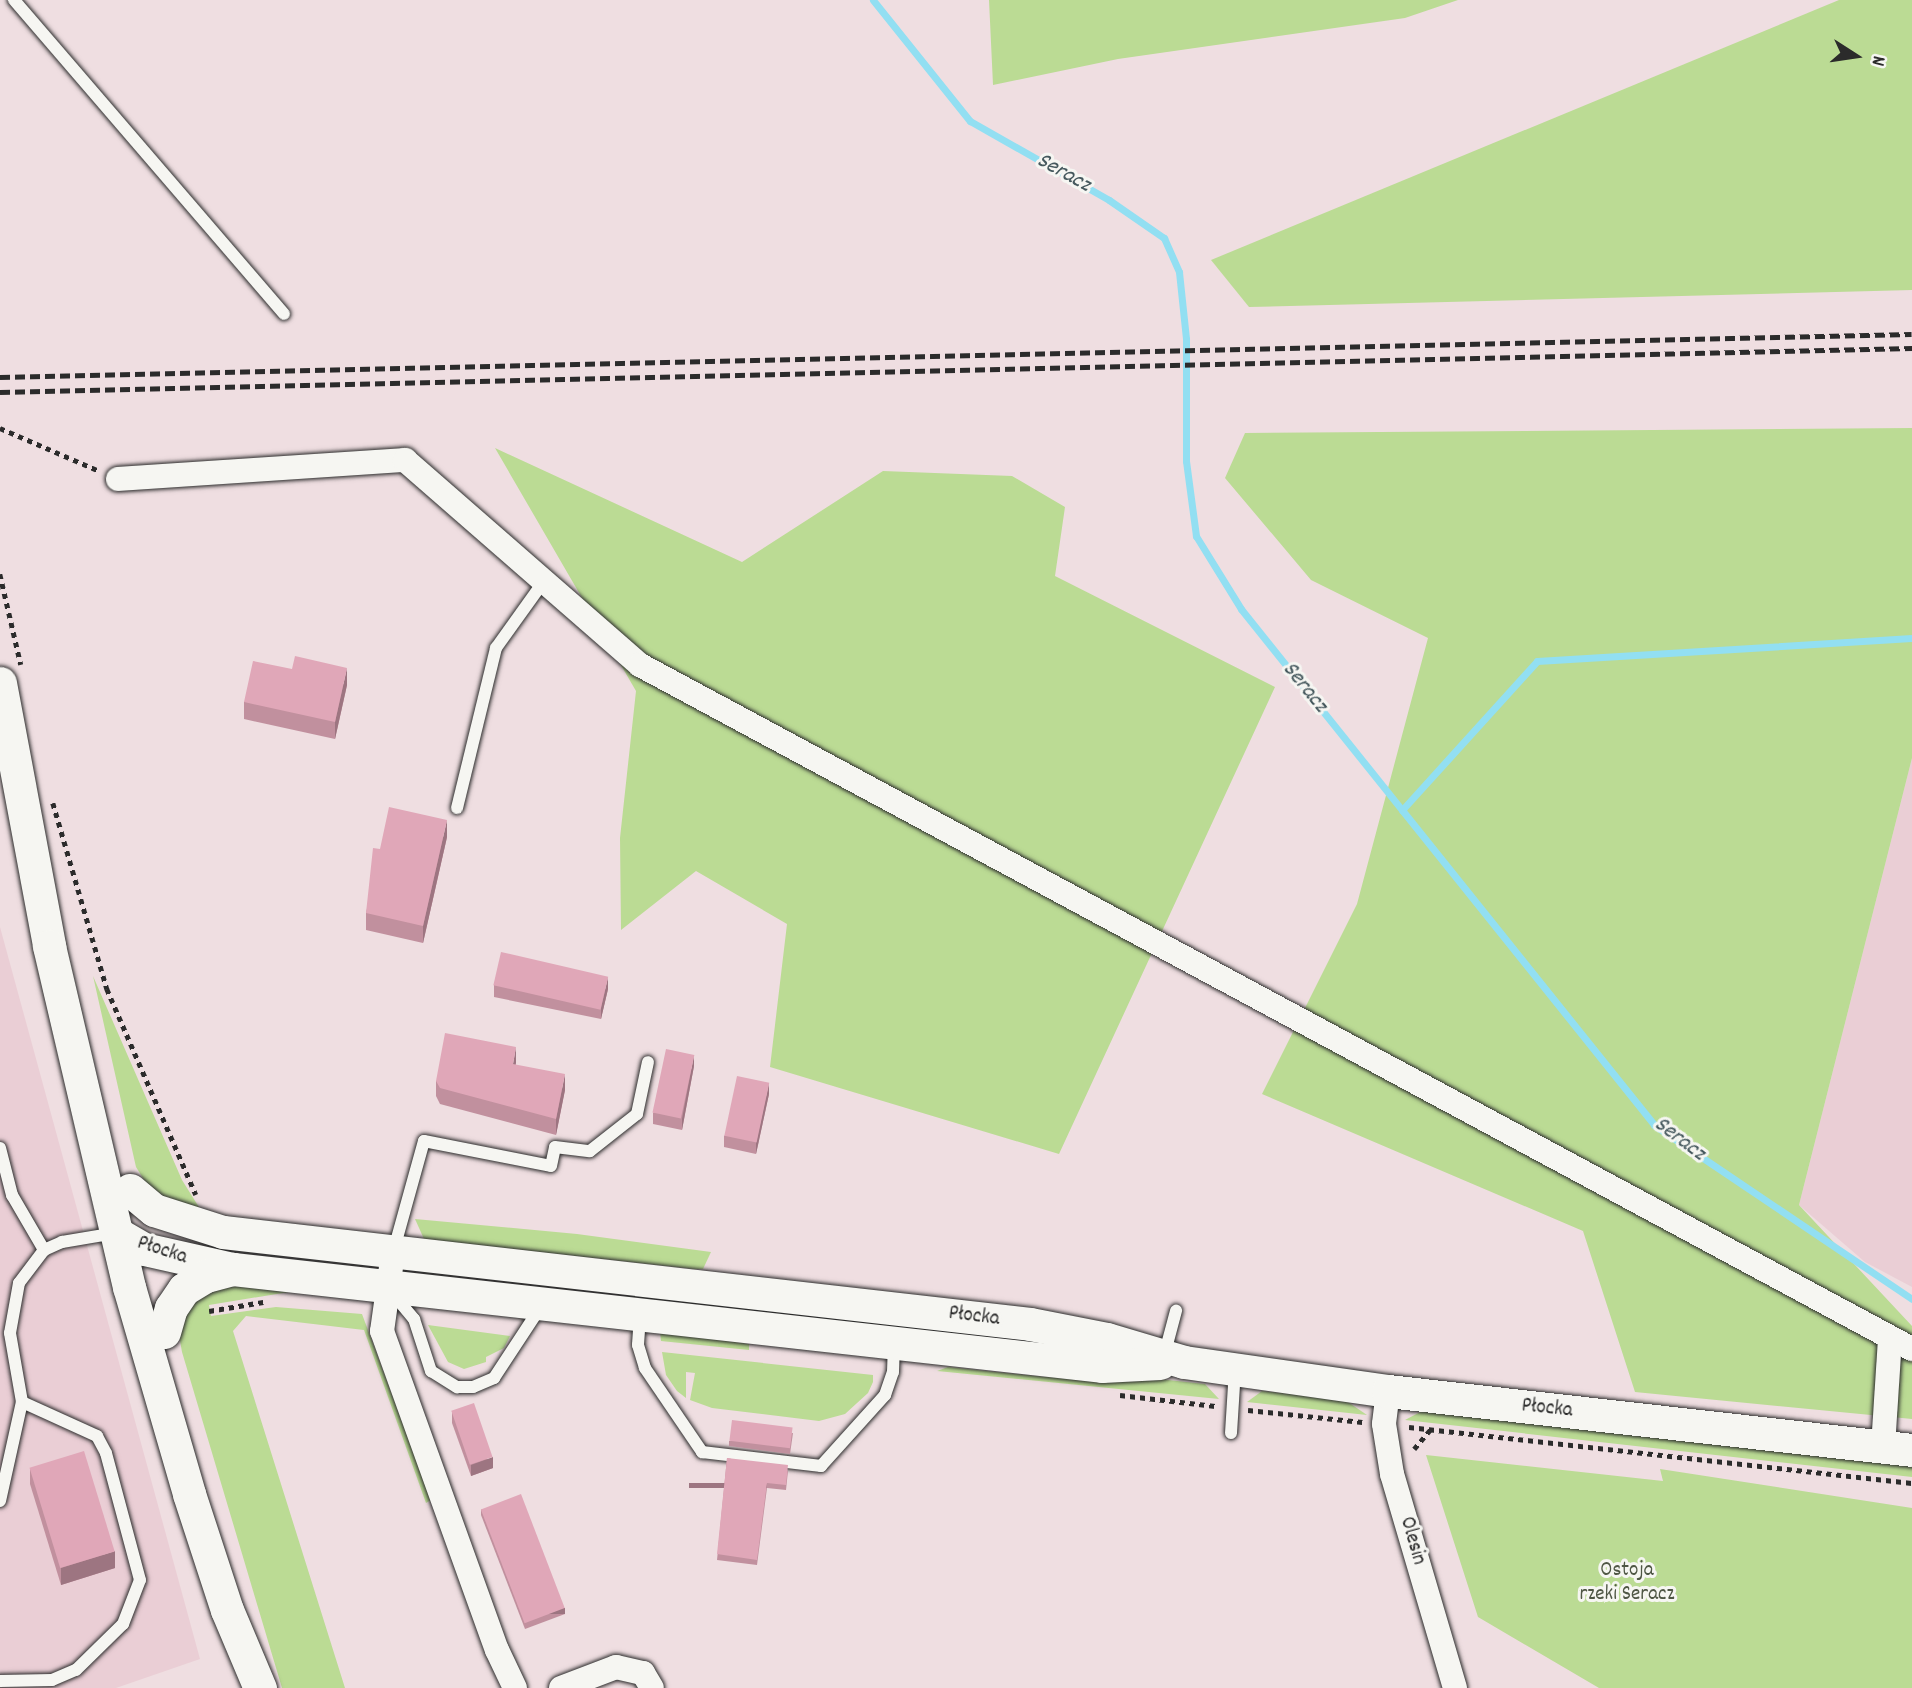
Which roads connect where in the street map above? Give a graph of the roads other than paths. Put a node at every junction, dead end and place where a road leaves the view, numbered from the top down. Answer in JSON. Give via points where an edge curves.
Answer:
{"nodes":[{"id":1,"x":14,"y":0,"type":"edge"},
{"id":2,"x":284,"y":314,"type":"dead end"},
{"id":3,"x":118,"y":479,"type":"road end"},
{"id":4,"x":544,"y":581,"type":"junction"},
{"id":5,"x":12,"y":680,"type":"edge"},
{"id":6,"x":13,"y":741,"type":"junction"},
{"id":7,"x":457,"y":808,"type":"dead end"},
{"id":8,"x":648,"y":1062,"type":"dead end"},
{"id":9,"x":0,"y":1148,"type":"edge"},
{"id":10,"x":130,"y":1190,"type":"junction"},
{"id":11,"x":223,"y":1232,"type":"junction"},
{"id":12,"x":133,"y":1239,"type":"junction"},
{"id":13,"x":44,"y":1250,"type":"junction"},
{"id":14,"x":393,"y":1252,"type":"junction"},
{"id":15,"x":233,"y":1269,"type":"junction"},
{"id":16,"x":644,"y":1279,"type":"junction"},
{"id":17,"x":388,"y":1287,"type":"junction"},
{"id":18,"x":542,"y":1305,"type":"junction"},
{"id":19,"x":886,"y":1307,"type":"junction"},
{"id":20,"x":1175,"y":1311,"type":"dead end"},
{"id":21,"x":640,"y":1316,"type":"junction"},
{"id":22,"x":164,"y":1332,"type":"junction"},
{"id":23,"x":1901,"y":1343,"type":"edge"},
{"id":24,"x":894,"y":1345,"type":"junction"},
{"id":25,"x":1170,"y":1360,"type":"junction"},
{"id":26,"x":1236,"y":1369,"type":"junction"},
{"id":27,"x":1388,"y":1391,"type":"junction"},
{"id":28,"x":22,"y":1402,"type":"junction"},
{"id":29,"x":1231,"y":1433,"type":"dead end"},
{"id":30,"x":1898,"y":1448,"type":"edge"},
{"id":31,"x":0,"y":1501,"type":"edge"},
{"id":32,"x":0,"y":1681,"type":"edge"},
{"id":33,"x":261,"y":1688,"type":"edge"},
{"id":34,"x":515,"y":1688,"type":"edge"},
{"id":35,"x":561,"y":1688,"type":"edge"},
{"id":36,"x":652,"y":1688,"type":"edge"},
{"id":37,"x":1455,"y":1688,"type":"edge"}],
"edges":[{"from":1,"to":2,"type":"lane"},
{"from":3,"to":4,"type":"street","via":[[405,460]]},
{"from":4,"to":7,"type":"lane","via":[[496,648]]},
{"from":4,"to":23,"type":"street","via":[[640,665]]},
{"from":5,"to":6,"type":"street"},
{"from":6,"to":10,"type":"street","via":[[73,955]]},
{"from":6,"to":12,"type":"street","via":[[49,946]]},
{"from":8,"to":14,"type":"lane","via":[[637,1114],[590,1151],[555,1147],[551,1166],[424,1141]]},
{"from":9,"to":13,"type":"lane","via":[[12,1195]]},
{"from":10,"to":11,"type":"street","name":"Płocka","via":[[155,1210]]},
{"from":10,"to":12,"type":"street"},
{"from":11,"to":12,"type":"street","name":"Płocka"},
{"from":11,"to":14,"type":"street","name":"Płocka"},
{"from":12,"to":13,"type":"lane","via":[[62,1242]]},
{"from":12,"to":15,"type":"street","name":"Płocka"},
{"from":12,"to":22,"type":"street"},
{"from":12,"to":33,"type":"street","via":[[189,1494],[227,1609]]},
{"from":13,"to":28,"type":"lane","via":[[30,1263],[12,1304],[10,1333]]},
{"from":14,"to":16,"type":"street","name":"Płocka"},
{"from":14,"to":17,"type":"street"},
{"from":15,"to":17,"type":"street","name":"Płocka"},
{"from":15,"to":22,"type":"street","name":"Płocka","via":[[206,1276],[184,1289],[171,1308]]},
{"from":16,"to":19,"type":"street","name":"Płocka"},
{"from":16,"to":21,"type":"street"},
{"from":17,"to":18,"type":"street","name":"Płocka"},
{"from":17,"to":18,"type":"lane","via":[[414,1320],[431,1371],[457,1387],[473,1387],[494,1378]]},
{"from":17,"to":34,"type":"street","via":[[382,1331]]},
{"from":18,"to":21,"type":"street","name":"Płocka"},
{"from":19,"to":24,"type":"street"},
{"from":19,"to":25,"type":"street","name":"Płocka","via":[[1030,1324]]},
{"from":20,"to":25,"type":"lane"},
{"from":21,"to":24,"type":"street","name":"Płocka"},
{"from":21,"to":24,"type":"lane","via":[[638,1345],[645,1368],[702,1452],[821,1466],[885,1395],[893,1373]]},
{"from":22,"to":33,"type":"street"},
{"from":23,"to":30,"type":"street"},
{"from":24,"to":25,"type":"street","name":"Płocka","via":[[1102,1366]]},
{"from":25,"to":26,"type":"street","name":"Płocka"},
{"from":26,"to":27,"type":"street","name":"Płocka"},
{"from":26,"to":29,"type":"lane"},
{"from":27,"to":30,"type":"street","name":"Płocka"},
{"from":27,"to":37,"type":"street","name":"Olesin","via":[[1384,1424],[1392,1474]]},
{"from":28,"to":31,"type":"lane"},
{"from":28,"to":32,"type":"lane","via":[[82,1425],[97,1436],[110,1465],[140,1580],[123,1624],[76,1670],[52,1680]]},
{"from":35,"to":36,"type":"street","via":[[616,1667],[643,1673]]}]}
